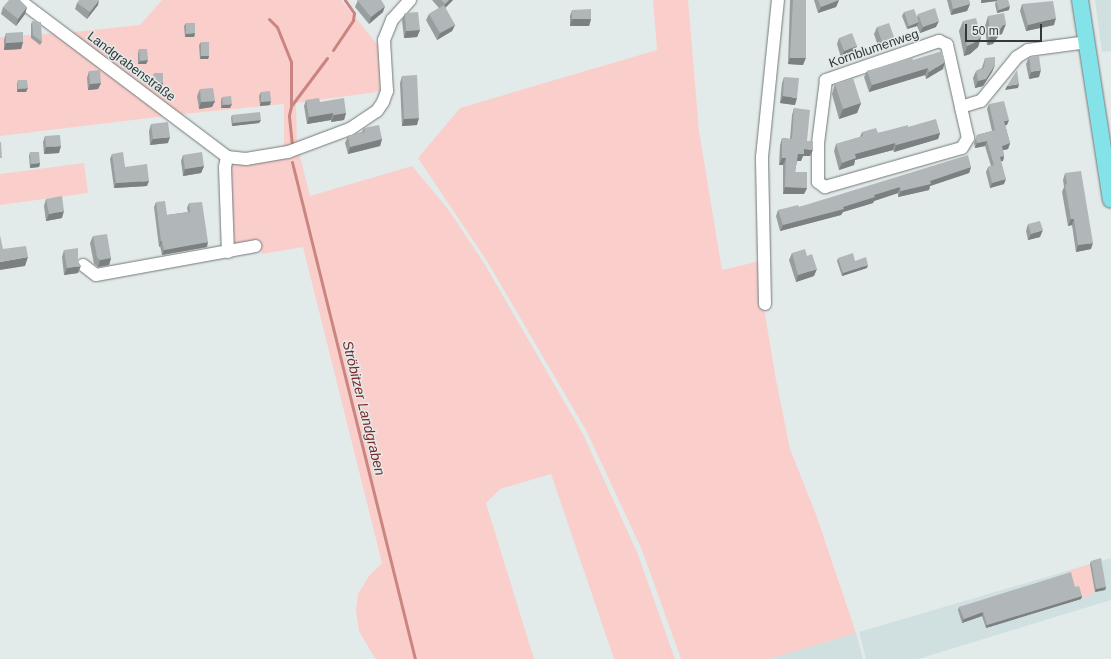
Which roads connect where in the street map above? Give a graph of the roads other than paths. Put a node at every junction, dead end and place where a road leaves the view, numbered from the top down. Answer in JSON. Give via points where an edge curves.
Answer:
{"nodes":[{"id":1,"x":19,"y":0,"type":"edge"},
{"id":2,"x":410,"y":0,"type":"edge"},
{"id":3,"x":778,"y":0,"type":"edge"},
{"id":4,"x":1080,"y":0,"type":"edge"},
{"id":5,"x":1087,"y":42,"type":"junction"},
{"id":6,"x":961,"y":107,"type":"junction"},
{"id":7,"x":227,"y":157,"type":"junction"},
{"id":8,"x":1111,"y":200,"type":"edge"},
{"id":9,"x":255,"y":246,"type":"dead end"},
{"id":10,"x":228,"y":252,"type":"junction"},
{"id":11,"x":83,"y":265,"type":"dead end"},
{"id":12,"x":765,"y":304,"type":"dead end"}],
"edges":[{"from":1,"to":7,"type":"street","name":"Landgrabenstraße"},
{"from":2,"to":7,"type":"street","via":[[392,20],[384,40],[387,91],[376,111],[350,129],[288,152],[246,159]]},
{"from":3,"to":12,"type":"street","via":[[762,157]]},
{"from":4,"to":5,"type":"main road"},
{"from":5,"to":6,"type":"street","via":[[1028,50],[1017,57],[981,101]]},
{"from":5,"to":8,"type":"main road"},
{"from":6,"to":6,"type":"street","name":"Kornblumenweg","via":[[968,138],[962,148],[826,187],[818,182],[818,143],[826,80],[938,41],[947,45]]},
{"from":7,"to":10,"type":"street","via":[[225,167]]},
{"from":9,"to":10,"type":"street"},
{"from":10,"to":11,"type":"street","via":[[96,275]]}]}
